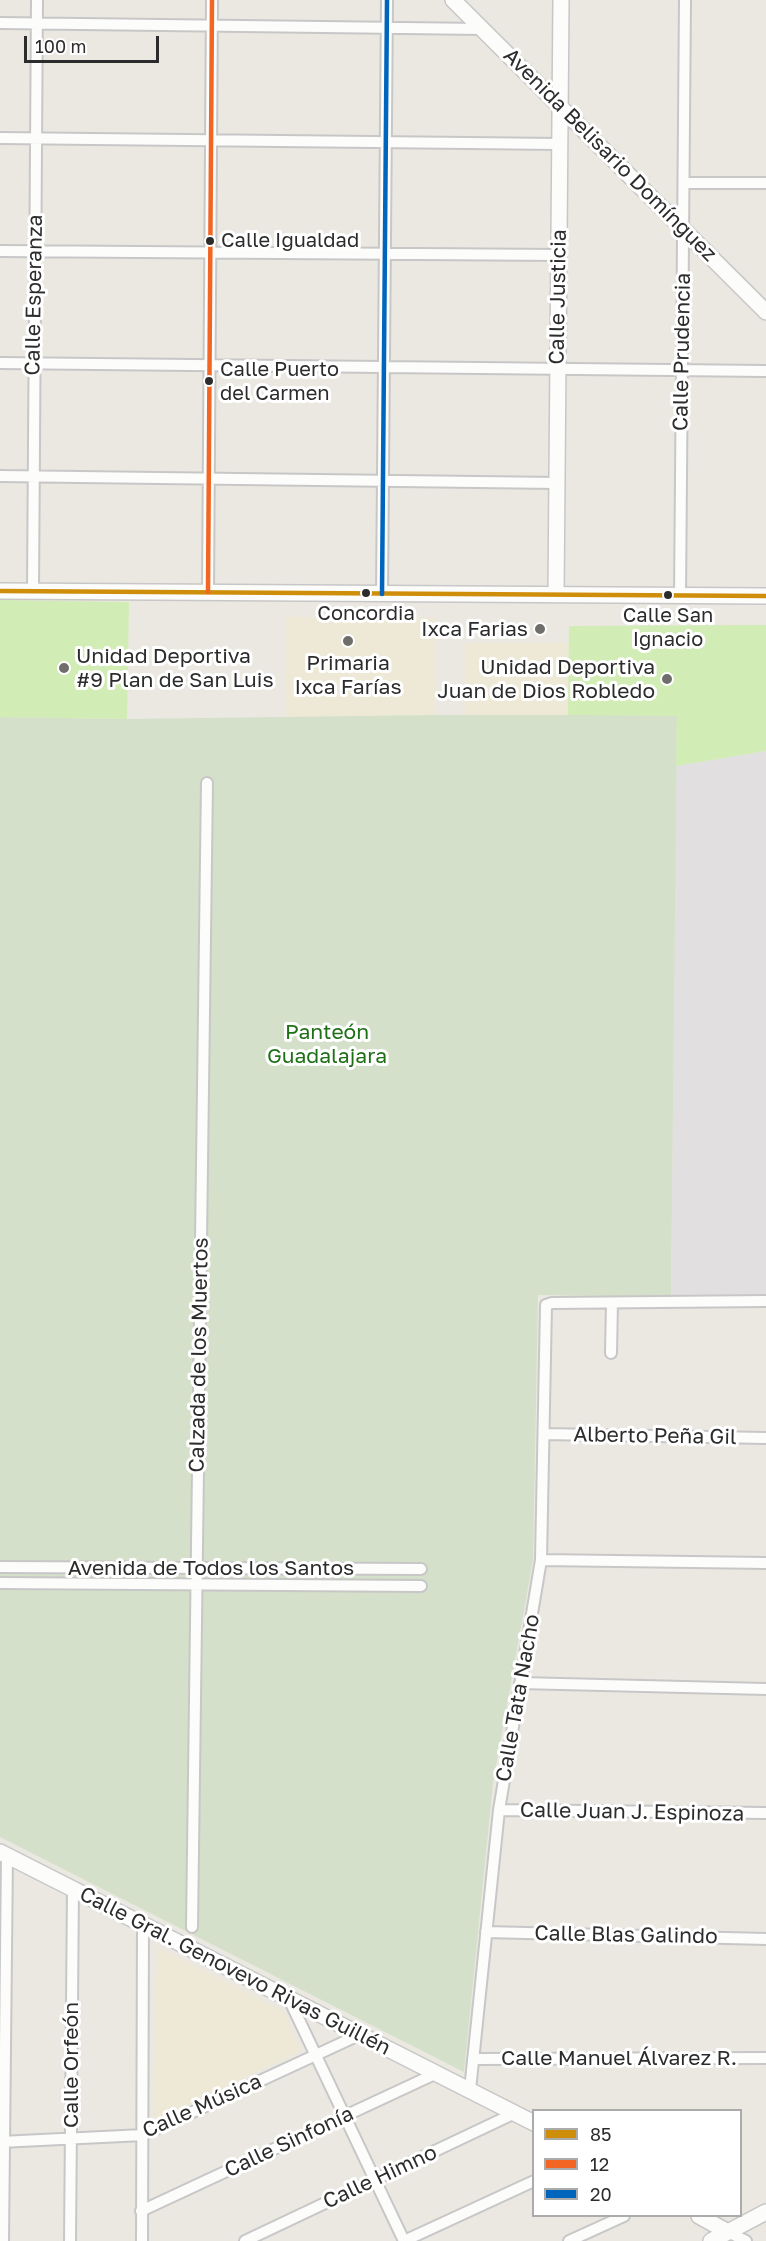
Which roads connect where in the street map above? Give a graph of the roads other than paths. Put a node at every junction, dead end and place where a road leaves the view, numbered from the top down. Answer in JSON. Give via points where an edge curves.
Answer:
{"nodes":[{"id":1,"x":37,"y":0,"type":"edge"},
{"id":2,"x":212,"y":0,"type":"edge"},
{"id":3,"x":387,"y":0,"type":"edge"},
{"id":4,"x":453,"y":0,"type":"edge"},
{"id":5,"x":561,"y":0,"type":"edge"},
{"id":6,"x":686,"y":0,"type":"edge"},
{"id":7,"x":0,"y":23,"type":"edge"},
{"id":8,"x":37,"y":24,"type":"junction"},
{"id":9,"x":212,"y":26,"type":"junction"},
{"id":10,"x":386,"y":29,"type":"junction"},
{"id":11,"x":483,"y":29,"type":"junction"},
{"id":12,"x":560,"y":106,"type":"junction"},
{"id":13,"x":0,"y":138,"type":"edge"},
{"id":14,"x":36,"y":138,"type":"junction"},
{"id":15,"x":211,"y":140,"type":"junction"},
{"id":16,"x":385,"y":142,"type":"junction"},
{"id":17,"x":560,"y":144,"type":"junction"},
{"id":18,"x":684,"y":183,"type":"junction"},
{"id":19,"x":766,"y":183,"type":"edge"},
{"id":20,"x":684,"y":230,"type":"junction"},
{"id":21,"x":0,"y":251,"type":"edge"},
{"id":22,"x":34,"y":251,"type":"junction"},
{"id":23,"x":210,"y":252,"type":"junction"},
{"id":24,"x":383,"y":253,"type":"junction"},
{"id":25,"x":559,"y":255,"type":"junction"},
{"id":26,"x":766,"y":312,"type":"edge"},
{"id":27,"x":0,"y":363,"type":"edge"},
{"id":28,"x":33,"y":364,"type":"junction"},
{"id":29,"x":209,"y":365,"type":"junction"},
{"id":30,"x":383,"y":366,"type":"junction"},
{"id":31,"x":558,"y":368,"type":"junction"},
{"id":32,"x":682,"y":370,"type":"junction"},
{"id":33,"x":766,"y":371,"type":"edge"},
{"id":34,"x":0,"y":476,"type":"edge"},
{"id":35,"x":32,"y":476,"type":"junction"},
{"id":36,"x":208,"y":477,"type":"junction"},
{"id":37,"x":382,"y":479,"type":"junction"},
{"id":38,"x":557,"y":483,"type":"junction"},
{"id":39,"x":0,"y":591,"type":"edge"},
{"id":40,"x":33,"y":591,"type":"junction"},
{"id":41,"x":208,"y":592,"type":"junction"},
{"id":42,"x":382,"y":594,"type":"junction"},
{"id":43,"x":556,"y":595,"type":"junction"},
{"id":44,"x":680,"y":596,"type":"junction"},
{"id":45,"x":766,"y":596,"type":"edge"},
{"id":46,"x":207,"y":783,"type":"dead end"},
{"id":47,"x":766,"y":1301,"type":"edge"},
{"id":48,"x":612,"y":1303,"type":"junction"},
{"id":49,"x":611,"y":1353,"type":"dead end"},
{"id":50,"x":544,"y":1434,"type":"junction"},
{"id":51,"x":766,"y":1438,"type":"edge"},
{"id":52,"x":541,"y":1560,"type":"junction"},
{"id":53,"x":766,"y":1563,"type":"edge"},
{"id":54,"x":0,"y":1567,"type":"edge"},
{"id":55,"x":197,"y":1568,"type":"junction"},
{"id":56,"x":421,"y":1569,"type":"dead end"},
{"id":57,"x":0,"y":1583,"type":"edge"},
{"id":58,"x":196,"y":1584,"type":"junction"},
{"id":59,"x":421,"y":1586,"type":"dead end"},
{"id":60,"x":520,"y":1683,"type":"junction"},
{"id":61,"x":766,"y":1689,"type":"edge"},
{"id":62,"x":499,"y":1810,"type":"junction"},
{"id":63,"x":766,"y":1814,"type":"edge"},
{"id":64,"x":3,"y":1854,"type":"edge"},
{"id":65,"x":73,"y":1888,"type":"junction"},
{"id":66,"x":143,"y":1924,"type":"junction"},
{"id":67,"x":192,"y":1928,"type":"dead end"},
{"id":68,"x":486,"y":1932,"type":"junction"},
{"id":69,"x":766,"y":1939,"type":"edge"},
{"id":70,"x":3,"y":1977,"type":"edge"},
{"id":71,"x":289,"y":1998,"type":"junction"},
{"id":72,"x":359,"y":2035,"type":"junction"},
{"id":73,"x":316,"y":2055,"type":"junction"},
{"id":74,"x":766,"y":2058,"type":"edge"},
{"id":75,"x":473,"y":2059,"type":"junction"},
{"id":76,"x":436,"y":2073,"type":"junction"},
{"id":77,"x":470,"y":2090,"type":"junction"},
{"id":78,"x":515,"y":2113,"type":"junction"},
{"id":79,"x":345,"y":2116,"type":"junction"},
{"id":80,"x":532,"y":2122,"type":"edge"},
{"id":81,"x":143,"y":2135,"type":"junction"},
{"id":82,"x":71,"y":2139,"type":"junction"},
{"id":83,"x":2,"y":2142,"type":"edge"},
{"id":84,"x":375,"y":2179,"type":"junction"},
{"id":85,"x":532,"y":2182,"type":"edge"},
{"id":86,"x":141,"y":2211,"type":"junction"},
{"id":87,"x":766,"y":2212,"type":"edge"},
{"id":88,"x":622,"y":2217,"type":"edge"},
{"id":89,"x":701,"y":2217,"type":"edge"},
{"id":90,"x":728,"y":2232,"type":"junction"},
{"id":91,"x":3,"y":2241,"type":"edge"},
{"id":92,"x":70,"y":2241,"type":"edge"},
{"id":93,"x":142,"y":2241,"type":"edge"},
{"id":94,"x":245,"y":2241,"type":"edge"},
{"id":95,"x":404,"y":2241,"type":"edge"},
{"id":96,"x":569,"y":2241,"type":"edge"},
{"id":97,"x":711,"y":2241,"type":"edge"},
{"id":98,"x":746,"y":2241,"type":"edge"}],
"edges":[{"from":1,"to":8,"type":"street","name":"Calle Esperanza"},
{"from":2,"to":9,"type":"street"},
{"from":3,"to":10,"type":"street"},
{"from":4,"to":11,"type":"street","name":"Avenida Belisario Domínguez"},
{"from":5,"to":12,"type":"street","name":"Calle Justicia"},
{"from":6,"to":18,"type":"street","name":"Calle Prudencia"},
{"from":7,"to":8,"type":"street"},
{"from":8,"to":9,"type":"street"},
{"from":8,"to":14,"type":"street","name":"Calle Esperanza"},
{"from":9,"to":10,"type":"street"},
{"from":9,"to":15,"type":"street"},
{"from":10,"to":11,"type":"street"},
{"from":10,"to":16,"type":"street"},
{"from":11,"to":12,"type":"street","name":"Avenida Belisario Domínguez"},
{"from":12,"to":17,"type":"street","name":"Calle Justicia"},
{"from":12,"to":20,"type":"street","name":"Avenida Belisario Domínguez"},
{"from":13,"to":14,"type":"street"},
{"from":14,"to":15,"type":"street"},
{"from":14,"to":22,"type":"street","name":"Calle Esperanza"},
{"from":15,"to":16,"type":"street"},
{"from":15,"to":23,"type":"street"},
{"from":16,"to":17,"type":"street"},
{"from":16,"to":24,"type":"street"},
{"from":17,"to":25,"type":"street","name":"Calle Justicia"},
{"from":18,"to":19,"type":"street"},
{"from":18,"to":20,"type":"street","name":"Calle Prudencia"},
{"from":20,"to":26,"type":"street","name":"Avenida Belisario Domínguez"},
{"from":20,"to":32,"type":"street","name":"Calle Prudencia"},
{"from":21,"to":22,"type":"street"},
{"from":22,"to":23,"type":"street"},
{"from":22,"to":28,"type":"street","name":"Calle Esperanza"},
{"from":23,"to":24,"type":"street"},
{"from":23,"to":29,"type":"street"},
{"from":24,"to":25,"type":"street"},
{"from":24,"to":30,"type":"street"},
{"from":25,"to":31,"type":"street","name":"Calle Justicia"},
{"from":27,"to":28,"type":"street"},
{"from":28,"to":29,"type":"street"},
{"from":28,"to":35,"type":"street","name":"Calle Esperanza"},
{"from":29,"to":30,"type":"street"},
{"from":29,"to":36,"type":"street"},
{"from":30,"to":31,"type":"street"},
{"from":30,"to":37,"type":"street"},
{"from":31,"to":32,"type":"street"},
{"from":31,"to":38,"type":"street","name":"Calle Justicia"},
{"from":32,"to":33,"type":"street"},
{"from":32,"to":44,"type":"street","name":"Calle Prudencia"},
{"from":34,"to":35,"type":"street"},
{"from":35,"to":36,"type":"street"},
{"from":35,"to":40,"type":"street","name":"Calle Esperanza"},
{"from":36,"to":37,"type":"street"},
{"from":36,"to":41,"type":"street"},
{"from":37,"to":38,"type":"street"},
{"from":37,"to":42,"type":"street"},
{"from":38,"to":43,"type":"street","name":"Calle Justicia"},
{"from":39,"to":40,"type":"street"},
{"from":40,"to":41,"type":"street"},
{"from":41,"to":42,"type":"street"},
{"from":42,"to":43,"type":"street"},
{"from":43,"to":44,"type":"street"},
{"from":44,"to":45,"type":"street"},
{"from":46,"to":55,"type":"street","name":"Calzada de los Muertos"},
{"from":47,"to":48,"type":"street"},
{"from":48,"to":49,"type":"street"},
{"from":48,"to":50,"type":"street","name":"Calle Tata Nacho","via":[[546,1305]]},
{"from":50,"to":51,"type":"street","name":"Alberto Peña Gil"},
{"from":50,"to":52,"type":"street","name":"Calle Tata Nacho"},
{"from":52,"to":53,"type":"street"},
{"from":52,"to":60,"type":"street","name":"Calle Tata Nacho"},
{"from":54,"to":55,"type":"street","name":"Avenida de Todos los Santos"},
{"from":55,"to":56,"type":"street","name":"Avenida de Todos los Santos"},
{"from":55,"to":58,"type":"street","name":"Calzada de los Muertos"},
{"from":57,"to":58,"type":"street","name":"Avenida de Todos los Santos"},
{"from":58,"to":59,"type":"street","name":"Avenida de Todos los Santos"},
{"from":58,"to":67,"type":"street","name":"Calzada de los Muertos"},
{"from":60,"to":61,"type":"street"},
{"from":60,"to":62,"type":"street","name":"Calle Tata Nacho"},
{"from":62,"to":63,"type":"street","name":"Calle Juan J. Espinoza"},
{"from":62,"to":68,"type":"street","name":"Calle Tata Nacho"},
{"from":64,"to":65,"type":"street","name":"Calle Gral. Genovevo Rivas Guillén"},
{"from":64,"to":70,"type":"street"},
{"from":65,"to":66,"type":"street","name":"Calle Gral. Genovevo Rivas Guillén"},
{"from":65,"to":82,"type":"street","name":"Calle Orfeón"},
{"from":66,"to":71,"type":"street","name":"Calle Gral. Genovevo Rivas Guillén"},
{"from":66,"to":81,"type":"street"},
{"from":68,"to":69,"type":"street","name":"Calle Blas Galindo"},
{"from":68,"to":75,"type":"street","name":"Calle Tata Nacho"},
{"from":70,"to":83,"type":"street"},
{"from":71,"to":72,"type":"street","name":"Calle Gral. Genovevo Rivas Guillén"},
{"from":71,"to":73,"type":"street"},
{"from":72,"to":73,"type":"street","name":"Calle Música"},
{"from":72,"to":76,"type":"street","name":"Calle Gral. Genovevo Rivas Guillén"},
{"from":73,"to":79,"type":"street"},
{"from":73,"to":81,"type":"street","name":"Calle Música"},
{"from":74,"to":75,"type":"street","name":"Calle Manuel Álvarez R."},
{"from":75,"to":77,"type":"street","name":"Calle Tata Nacho"},
{"from":76,"to":77,"type":"street","name":"Calle Gral. Genovevo Rivas Guillén"},
{"from":76,"to":79,"type":"street","name":"Calle Sinfonía"},
{"from":77,"to":78,"type":"street","name":"Calle Gral. Genovevo Rivas Guillén"},
{"from":78,"to":80,"type":"street","name":"Calle Gral. Genovevo Rivas Guillén"},
{"from":78,"to":84,"type":"street","name":"Calle Himno"},
{"from":79,"to":84,"type":"street"},
{"from":79,"to":86,"type":"street","name":"Calle Sinfonía"},
{"from":81,"to":82,"type":"street","name":"Calle Música"},
{"from":81,"to":86,"type":"street"},
{"from":82,"to":83,"type":"street","name":"Calle Música"},
{"from":82,"to":92,"type":"street","name":"Calle Orfeón"},
{"from":83,"to":91,"type":"street"},
{"from":84,"to":94,"type":"street","name":"Calle Himno"},
{"from":84,"to":95,"type":"street"},
{"from":85,"to":95,"type":"street"},
{"from":86,"to":93,"type":"street"},
{"from":87,"to":90,"type":"street"},
{"from":88,"to":96,"type":"street"},
{"from":89,"to":90,"type":"street"},
{"from":90,"to":97,"type":"street"},
{"from":90,"to":98,"type":"street"}]}
